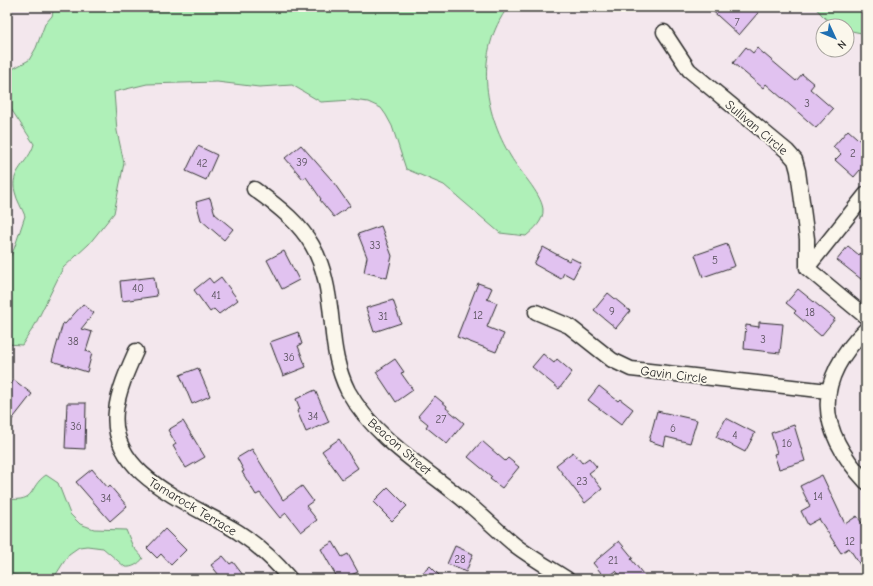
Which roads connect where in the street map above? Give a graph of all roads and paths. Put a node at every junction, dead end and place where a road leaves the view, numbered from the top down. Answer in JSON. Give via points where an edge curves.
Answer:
{"nodes":[{"id":1,"x":664,"y":32,"type":"dead end"},
{"id":2,"x":254,"y":189,"type":"dead end"},
{"id":3,"x":866,"y":194,"type":"edge"},
{"id":4,"x":807,"y":268,"type":"junction"},
{"id":5,"x":536,"y":312,"type":"dead end"},
{"id":6,"x":866,"y":317,"type":"edge"},
{"id":7,"x":866,"y":329,"type":"edge"},
{"id":8,"x":136,"y":351,"type":"dead end"},
{"id":9,"x":828,"y":391,"type":"junction"},
{"id":10,"x":866,"y":482,"type":"edge"},
{"id":11,"x":290,"y":579,"type":"edge"},
{"id":12,"x":567,"y":579,"type":"edge"}],
"edges":[{"from":1,"to":4,"type":"street","name":"Sullivan Circle","via":[[689,70],[795,160],[807,239]]},
{"from":2,"to":12,"type":"street","name":"Beacon Street","via":[[287,213],[313,246],[326,282],[337,362],[348,390],[364,414],[399,449],[467,502],[517,546]]},
{"from":3,"to":4,"type":"street"},
{"from":4,"to":6,"type":"street"},
{"from":5,"to":9,"type":"street","name":"Gavin Circle","via":[[569,326],[612,360],[631,369]]},
{"from":7,"to":9,"type":"street","via":[[846,352]]},
{"from":8,"to":11,"type":"street","name":"Tamarock Terrace","via":[[116,411],[116,431],[129,458],[154,485],[200,509],[252,542]]},
{"from":9,"to":10,"type":"street","via":[[828,412],[836,441]]}]}
